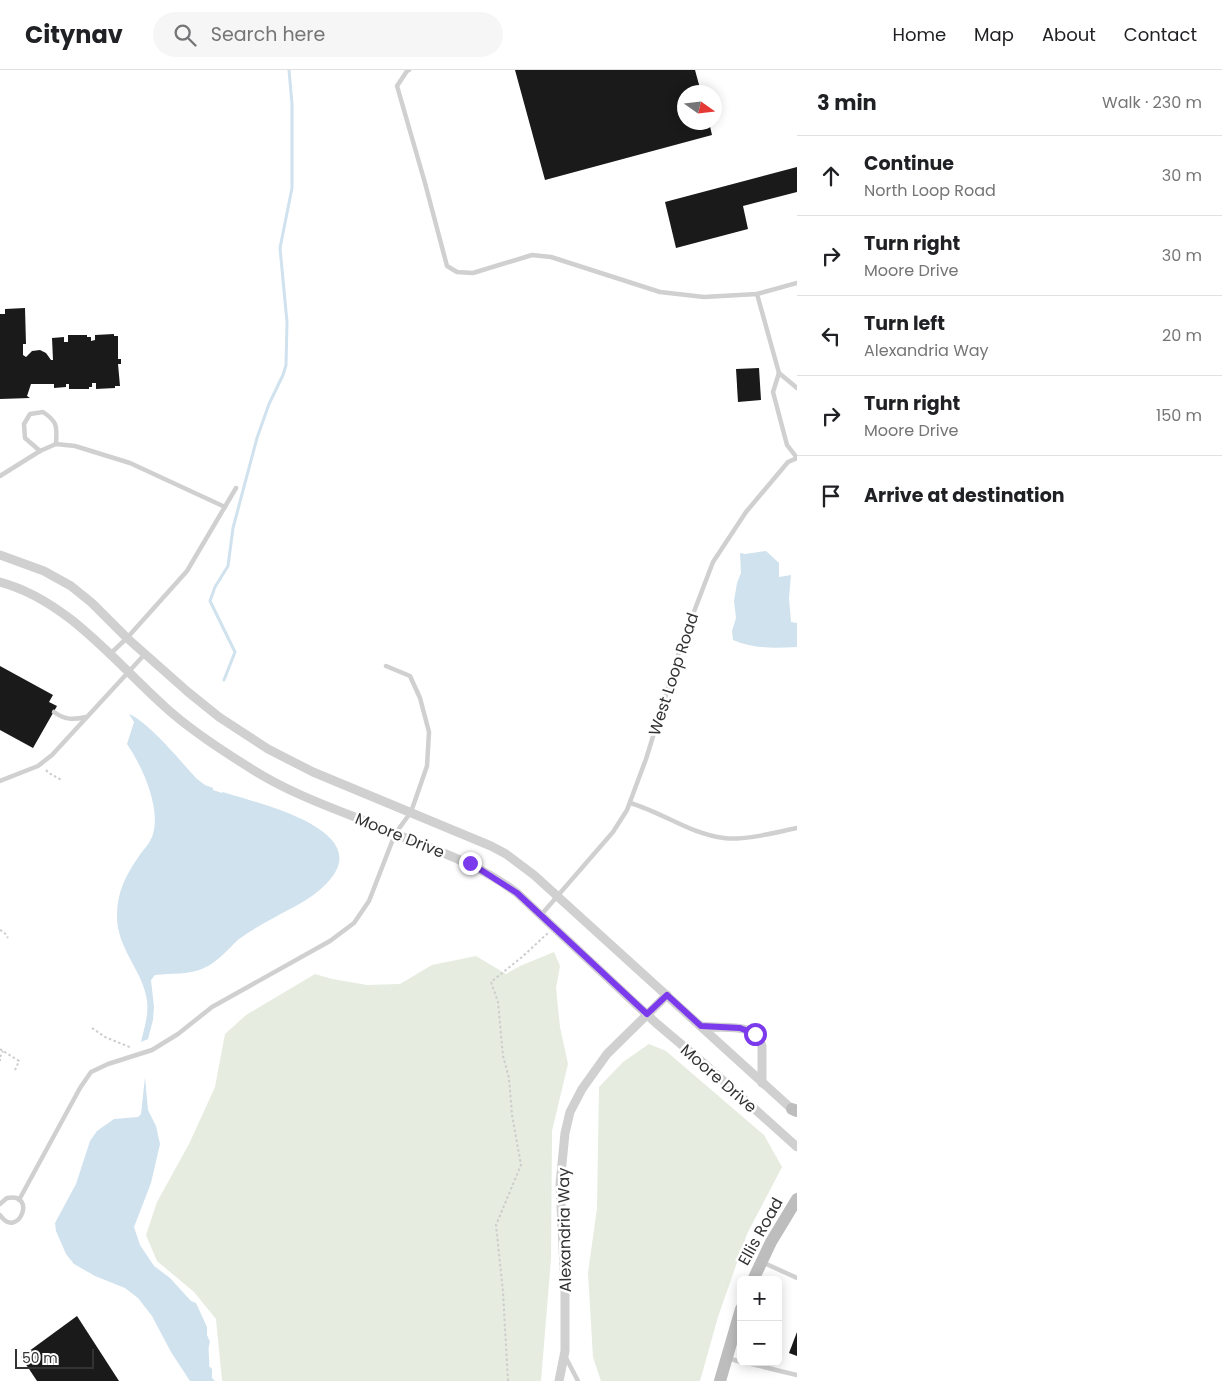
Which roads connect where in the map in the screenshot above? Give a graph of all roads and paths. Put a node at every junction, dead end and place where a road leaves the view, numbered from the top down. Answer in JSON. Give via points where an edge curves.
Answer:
{"nodes":[{"id":1,"x":409,"y":70,"type":"edge"},
{"id":2,"x":797,"y":283,"type":"edge"},
{"id":3,"x":757,"y":294,"type":"junction"},
{"id":4,"x":778,"y":373,"type":"junction"},
{"id":5,"x":797,"y":388,"type":"edge"},
{"id":6,"x":56,"y":444,"type":"junction"},
{"id":7,"x":40,"y":451,"type":"junction"},
{"id":8,"x":797,"y":458,"type":"edge"},
{"id":9,"x":0,"y":476,"type":"edge"},
{"id":10,"x":236,"y":488,"type":"dead end"},
{"id":11,"x":225,"y":507,"type":"junction"},
{"id":12,"x":0,"y":555,"type":"edge"},
{"id":13,"x":0,"y":582,"type":"edge"},
{"id":14,"x":127,"y":638,"type":"junction"},
{"id":15,"x":109,"y":654,"type":"junction"},
{"id":16,"x":145,"y":654,"type":"junction"},
{"id":17,"x":386,"y":666,"type":"dead end"},
{"id":18,"x":129,"y":673,"type":"junction"},
{"id":19,"x":54,"y":712,"type":"dead end"},
{"id":20,"x":87,"y":716,"type":"junction"},
{"id":21,"x":44,"y":768,"type":"dead end"},
{"id":22,"x":0,"y":781,"type":"edge"},
{"id":23,"x":62,"y":781,"type":"dead end"},
{"id":24,"x":630,"y":803,"type":"junction"},
{"id":25,"x":411,"y":812,"type":"junction"},
{"id":26,"x":797,"y":828,"type":"edge"},
{"id":27,"x":395,"y":834,"type":"junction"},
{"id":28,"x":557,"y":896,"type":"junction"},
{"id":29,"x":541,"y":916,"type":"junction"},
{"id":30,"x":553,"y":928,"type":"junction"},
{"id":31,"x":0,"y":930,"type":"edge"},
{"id":32,"x":8,"y":938,"type":"dead end"},
{"id":33,"x":667,"y":995,"type":"junction"},
{"id":34,"x":647,"y":1014,"type":"junction"},
{"id":35,"x":701,"y":1026,"type":"junction"},
{"id":36,"x":92,"y":1028,"type":"dead end"},
{"id":37,"x":0,"y":1049,"type":"edge"},
{"id":38,"x":137,"y":1049,"type":"dead end"},
{"id":39,"x":3,"y":1050,"type":"junction"},
{"id":40,"x":0,"y":1059,"type":"edge"},
{"id":41,"x":15,"y":1070,"type":"dead end"},
{"id":42,"x":762,"y":1083,"type":"junction"},
{"id":43,"x":795,"y":1112,"type":"edge"},
{"id":44,"x":797,"y":1147,"type":"edge"},
{"id":45,"x":797,"y":1198,"type":"edge"},
{"id":46,"x":19,"y":1200,"type":"junction"},
{"id":47,"x":0,"y":1204,"type":"edge"},
{"id":48,"x":0,"y":1216,"type":"edge"},
{"id":49,"x":761,"y":1262,"type":"junction"},
{"id":50,"x":755,"y":1276,"type":"edge"},
{"id":51,"x":797,"y":1278,"type":"edge"},
{"id":52,"x":737,"y":1321,"type":"edge"},
{"id":53,"x":565,"y":1355,"type":"junction"},
{"id":54,"x":726,"y":1358,"type":"junction"},
{"id":55,"x":737,"y":1361,"type":"edge"},
{"id":56,"x":759,"y":1366,"type":"edge"},
{"id":57,"x":797,"y":1375,"type":"edge"},
{"id":58,"x":508,"y":1381,"type":"edge"},
{"id":59,"x":559,"y":1381,"type":"edge"},
{"id":60,"x":578,"y":1381,"type":"edge"},
{"id":61,"x":720,"y":1381,"type":"edge"}],
"edges":[{"from":1,"to":3,"type":"lane","via":[[397,86],[447,266],[457,272],[473,273],[532,256],[550,257],[660,292],[704,297]]},
{"from":2,"to":3,"type":"lane"},
{"from":3,"to":4,"type":"lane"},
{"from":4,"to":5,"type":"lane"},
{"from":4,"to":8,"type":"lane","via":[[773,392],[786,445]]},
{"from":6,"to":7,"type":"lane"},
{"from":6,"to":7,"type":"lane","via":[[57,431],[53,419],[43,412],[30,414],[24,424],[25,438]]},
{"from":6,"to":11,"type":"lane","via":[[75,446],[130,463]]},
{"from":7,"to":9,"type":"lane"},
{"from":8,"to":24,"type":"lane","name":"West Loop Road","via":[[788,462],[746,512],[713,562],[682,643]]},
{"from":10,"to":11,"type":"lane"},
{"from":11,"to":14,"type":"lane","via":[[187,571]]},
{"from":12,"to":14,"type":"street","name":"Moore Drive","via":[[44,571],[71,586]]},
{"from":13,"to":15,"type":"street","name":"Moore Drive","via":[[43,599],[65,614]]},
{"from":14,"to":15,"type":"lane"},
{"from":14,"to":16,"type":"street","name":"Moore Drive"},
{"from":15,"to":18,"type":"street","name":"Moore Drive"},
{"from":16,"to":18,"type":"lane"},
{"from":16,"to":25,"type":"street","name":"Moore Drive","via":[[219,717],[268,749],[313,772]]},
{"from":17,"to":25,"type":"lane","via":[[410,676],[429,732],[426,766]]},
{"from":18,"to":20,"type":"lane"},
{"from":18,"to":27,"type":"street","name":"Moore Drive","via":[[182,721],[249,768],[316,802]]},
{"from":19,"to":20,"type":"lane","via":[[73,720]]},
{"from":20,"to":22,"type":"lane","via":[[38,766]]},
{"from":21,"to":23,"type":"path"},
{"from":24,"to":26,"type":"lane","via":[[691,829],[724,838],[761,836]]},
{"from":24,"to":28,"type":"lane","name":"West Loop Road","via":[[614,832]]},
{"from":25,"to":27,"type":"lane"},
{"from":25,"to":28,"type":"street","name":"Moore Drive","via":[[506,854]]},
{"from":27,"to":29,"type":"street","name":"Moore Drive","via":[[470,863],[506,885]]},
{"from":27,"to":46,"type":"lane","via":[[370,900],[354,923],[330,941],[212,1007],[152,1050],[91,1072]]},
{"from":28,"to":29,"type":"lane","name":"West Loop Road"},
{"from":28,"to":33,"type":"street","name":"Moore Drive"},
{"from":29,"to":30,"type":"street","name":"Moore Drive"},
{"from":30,"to":34,"type":"street","name":"Moore Drive"},
{"from":30,"to":58,"type":"path","via":[[491,982],[498,1002],[503,1056],[521,1165],[496,1225]]},
{"from":31,"to":32,"type":"path"},
{"from":33,"to":34,"type":"street","name":"Alexandria Way"},
{"from":33,"to":35,"type":"street","name":"Moore Drive"},
{"from":34,"to":44,"type":"street","name":"Moore Drive"},
{"from":34,"to":53,"type":"street","name":"Alexandria Way","via":[[607,1054],[570,1112],[560,1184]]},
{"from":35,"to":42,"type":"street","name":"Moore Drive"},
{"from":35,"to":42,"type":"street","via":[[740,1028],[755,1034],[762,1046]]},
{"from":36,"to":38,"type":"path","via":[[110,1040]]},
{"from":37,"to":39,"type":"path"},
{"from":39,"to":40,"type":"path"},
{"from":39,"to":41,"type":"path","via":[[18,1061]]},
{"from":42,"to":43,"type":"street","name":"Moore Drive"},
{"from":45,"to":49,"type":"main road","name":"Ellis Road"},
{"from":46,"to":47,"type":"lane","via":[[11,1197]]},
{"from":46,"to":48,"type":"lane","via":[[24,1211],[20,1219],[9,1222]]},
{"from":49,"to":50,"type":"main road","name":"Ellis Road"},
{"from":49,"to":51,"type":"lane"},
{"from":52,"to":54,"type":"main road"},
{"from":53,"to":59,"type":"street","name":"Alexandria Way"},
{"from":53,"to":60,"type":"lane"},
{"from":54,"to":55,"type":"lane"},
{"from":54,"to":61,"type":"main road"},
{"from":56,"to":57,"type":"lane"}]}
